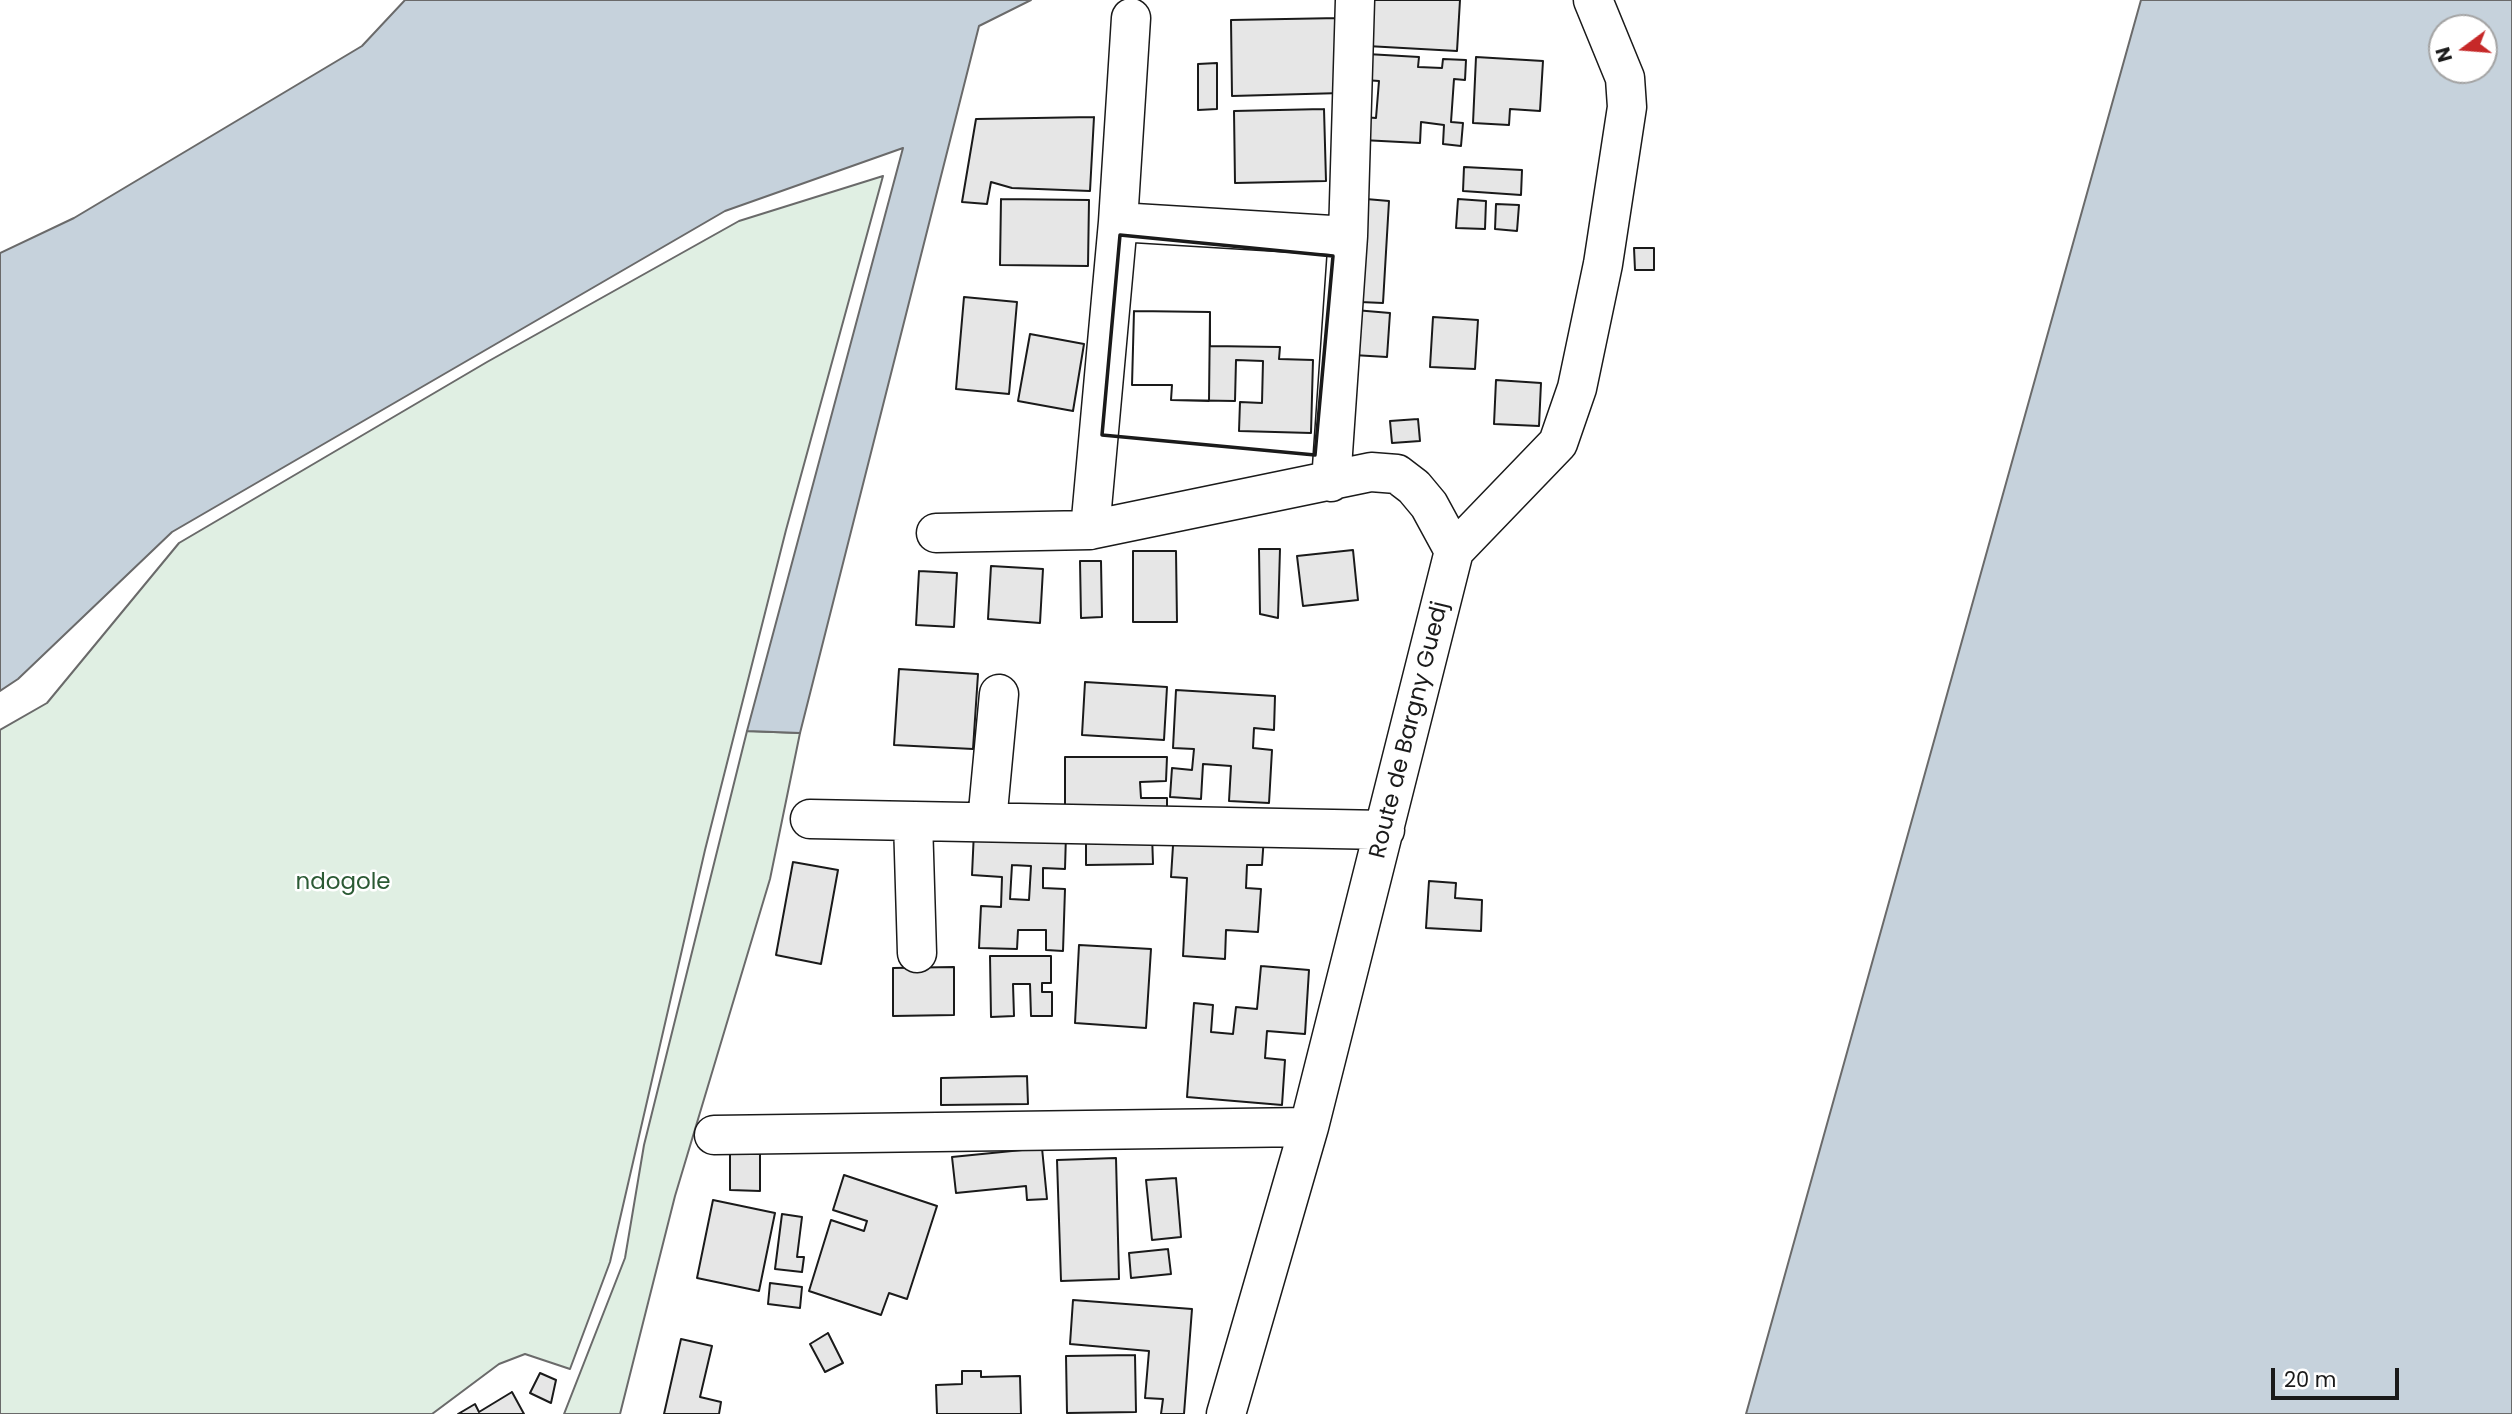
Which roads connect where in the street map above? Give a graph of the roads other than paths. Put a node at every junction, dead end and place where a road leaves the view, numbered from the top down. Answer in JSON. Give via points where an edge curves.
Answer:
{"nodes":[{"id":1,"x":1355,"y":0,"type":"edge"},
{"id":2,"x":1593,"y":0,"type":"edge"},
{"id":3,"x":1130,"y":18,"type":"dead end"},
{"id":4,"x":1118,"y":222,"type":"junction"},
{"id":5,"x":1348,"y":236,"type":"junction"},
{"id":6,"x":1331,"y":482,"type":"junction"},
{"id":7,"x":1090,"y":530,"type":"junction"},
{"id":8,"x":936,"y":533,"type":"dead end"},
{"id":9,"x":1454,"y":551,"type":"junction"},
{"id":10,"x":999,"y":694,"type":"dead end"},
{"id":11,"x":810,"y":820,"type":"dead end"},
{"id":12,"x":913,"y":821,"type":"junction"},
{"id":13,"x":987,"y":822,"type":"junction"},
{"id":14,"x":1385,"y":830,"type":"junction"},
{"id":15,"x":917,"y":953,"type":"dead end"},
{"id":16,"x":1309,"y":1127,"type":"junction"},
{"id":17,"x":714,"y":1135,"type":"dead end"},
{"id":18,"x":1226,"y":1414,"type":"edge"}],
"edges":[{"from":1,"to":5,"type":"street"},
{"from":2,"to":9,"type":"street","via":[[1625,78],[1626,128],[1577,388],[1558,443]]},
{"from":3,"to":4,"type":"street"},
{"from":4,"to":5,"type":"street"},
{"from":4,"to":7,"type":"street"},
{"from":5,"to":6,"type":"street"},
{"from":6,"to":7,"type":"street"},
{"from":6,"to":9,"type":"street","via":[[1371,472],[1397,474],[1429,505]]},
{"from":7,"to":8,"type":"street"},
{"from":9,"to":14,"type":"street","name":"Route de Bargny Guedj"},
{"from":10,"to":13,"type":"street"},
{"from":11,"to":12,"type":"street"},
{"from":12,"to":13,"type":"street"},
{"from":12,"to":15,"type":"street"},
{"from":13,"to":14,"type":"street"},
{"from":14,"to":16,"type":"street","name":"Route de Bargny Guedj"},
{"from":16,"to":17,"type":"street"},
{"from":16,"to":18,"type":"street","name":"Route de Bargny Guedj"}]}
